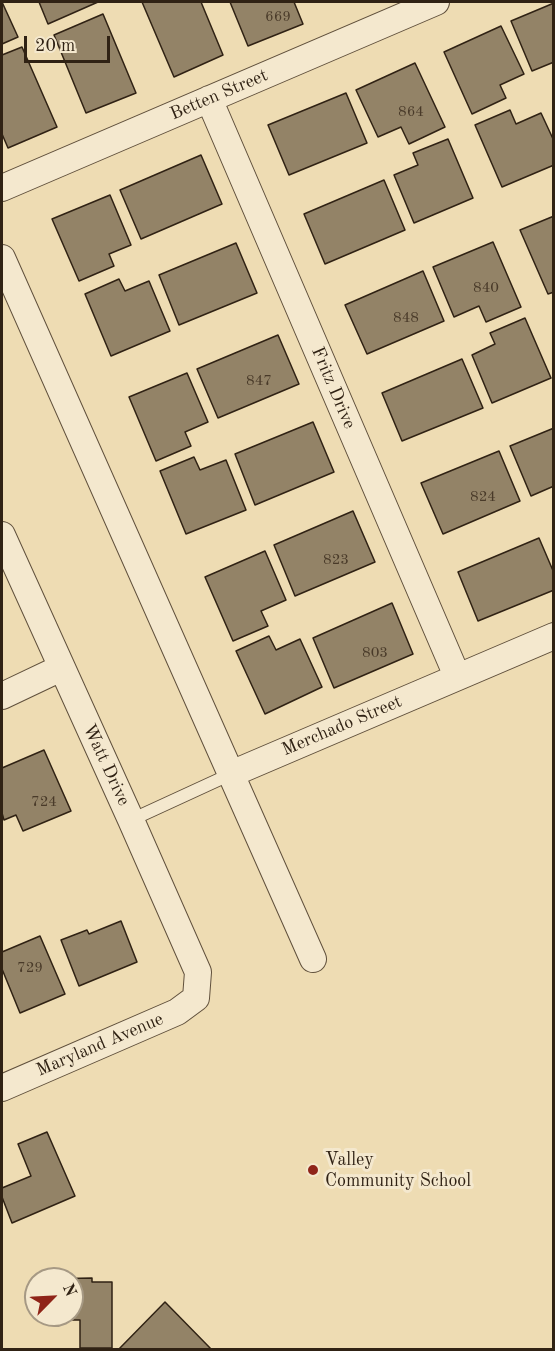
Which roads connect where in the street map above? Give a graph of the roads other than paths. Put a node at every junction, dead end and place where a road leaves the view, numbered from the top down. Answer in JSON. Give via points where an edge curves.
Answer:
{"nodes":[{"id":1,"x":436,"y":2,"type":"edge"},
{"id":2,"x":208,"y":99,"type":"junction"},
{"id":3,"x":2,"y":188,"type":"edge"},
{"id":4,"x":2,"y":258,"type":"edge"},
{"id":5,"x":2,"y":535,"type":"edge"},
{"id":6,"x":554,"y":636,"type":"edge"},
{"id":7,"x":61,"y":668,"type":"junction"},
{"id":8,"x":457,"y":676,"type":"junction"},
{"id":9,"x":2,"y":696,"type":"edge"},
{"id":10,"x":231,"y":774,"type":"junction"},
{"id":11,"x":131,"y":820,"type":"junction"},
{"id":12,"x":313,"y":959,"type":"dead end"},
{"id":13,"x":196,"y":998,"type":"joint"},
{"id":14,"x":2,"y":1088,"type":"edge"}],
"edges":[{"from":1,"to":2,"type":"street","name":"Betten Street"},
{"from":2,"to":3,"type":"street","name":"Betten Street"},
{"from":2,"to":8,"type":"street","name":"Fritz Drive"},
{"from":4,"to":10,"type":"street"},
{"from":5,"to":7,"type":"street","name":"Watt Drive"},
{"from":6,"to":8,"type":"street","name":"Merchado Street"},
{"from":7,"to":9,"type":"street"},
{"from":7,"to":11,"type":"street","name":"Watt Drive"},
{"from":8,"to":10,"type":"street","name":"Merchado Street"},
{"from":10,"to":11,"type":"lane","name":"Merchado Street"},
{"from":10,"to":12,"type":"street"},
{"from":11,"to":13,"type":"street","name":"Watt Drive","via":[[198,972]]},
{"from":13,"to":14,"type":"street","name":"Maryland Avenue","via":[[177,1012]]}]}
